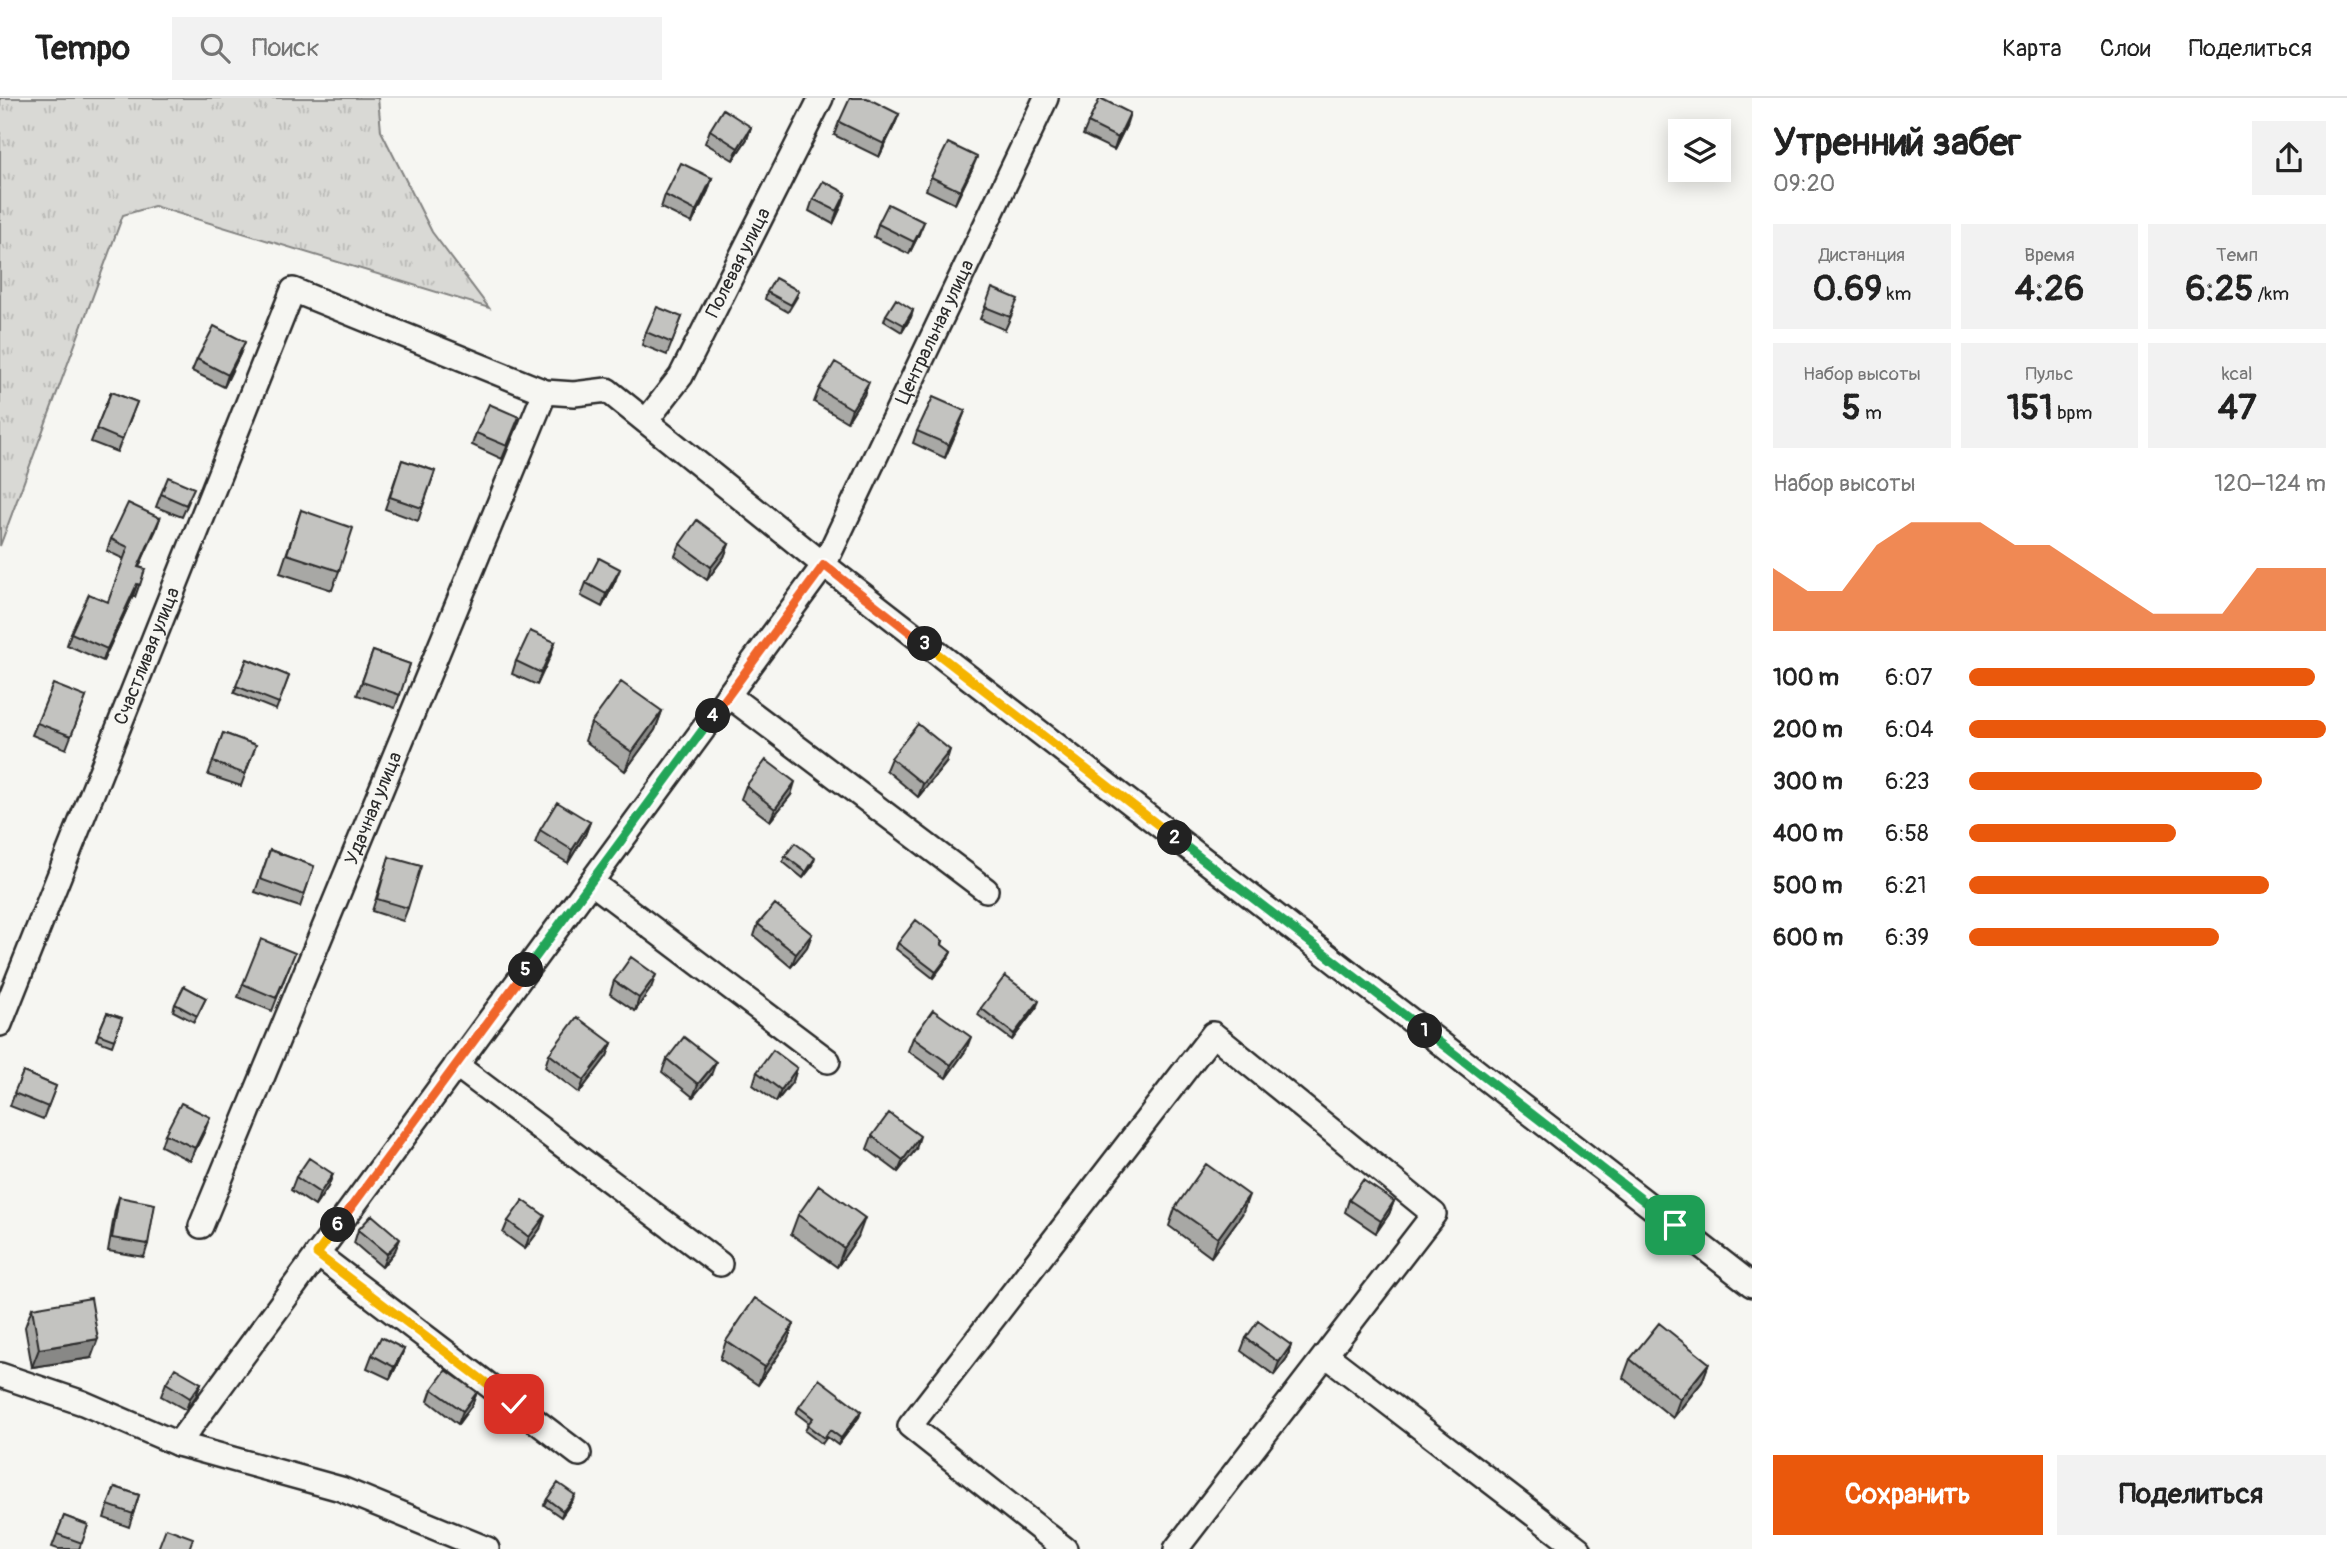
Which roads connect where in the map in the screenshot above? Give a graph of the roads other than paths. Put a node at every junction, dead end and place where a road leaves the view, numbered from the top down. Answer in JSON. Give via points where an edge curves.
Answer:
{"nodes":[{"id":1,"x":821,"y":98,"type":"edge"},
{"id":2,"x":1046,"y":98,"type":"edge"},
{"id":3,"x":545,"y":392,"type":"junction"},
{"id":4,"x":646,"y":421,"type":"junction"},
{"id":5,"x":824,"y":565,"type":"junction"},
{"id":6,"x":728,"y":695,"type":"junction"},
{"id":7,"x":591,"y":882,"type":"junction"},
{"id":8,"x":986,"y":890,"type":"dead end"},
{"id":9,"x":0,"y":1024,"type":"edge"},
{"id":10,"x":828,"y":1061,"type":"dead end"},
{"id":11,"x":456,"y":1065,"type":"junction"},
{"id":12,"x":201,"y":1226,"type":"dead end"},
{"id":13,"x":317,"y":1254,"type":"junction"},
{"id":14,"x":720,"y":1265,"type":"dead end"},
{"id":15,"x":1752,"y":1284,"type":"edge"},
{"id":16,"x":1326,"y":1355,"type":"junction"},
{"id":17,"x":0,"y":1376,"type":"edge"},
{"id":18,"x":178,"y":1444,"type":"junction"},
{"id":19,"x":579,"y":1454,"type":"dead end"},
{"id":20,"x":487,"y":1549,"type":"edge"},
{"id":21,"x":1065,"y":1549,"type":"edge"},
{"id":22,"x":1176,"y":1549,"type":"edge"},
{"id":23,"x":1579,"y":1549,"type":"edge"}],
"edges":[{"from":1,"to":4,"type":"street","name":"Полевая улица","via":[[681,376]]},
{"from":2,"to":5,"type":"street","name":"Центральная улица"},
{"from":3,"to":4,"type":"street","via":[[607,390]]},
{"from":3,"to":9,"type":"street","name":"Счастливая улица","via":[[293,290]]},
{"from":3,"to":12,"type":"street","name":"Удачная улица"},
{"from":4,"to":5,"type":"street"},
{"from":5,"to":6,"type":"street","name":"Центральная улица"},
{"from":5,"to":15,"type":"street"},
{"from":6,"to":7,"type":"street","name":"Центральная улица"},
{"from":6,"to":8,"type":"street"},
{"from":7,"to":10,"type":"street"},
{"from":7,"to":11,"type":"street","name":"Центральная улица"},
{"from":11,"to":13,"type":"street","name":"Центральная улица"},
{"from":11,"to":14,"type":"street"},
{"from":13,"to":18,"type":"street","name":"Центральная улица"},
{"from":13,"to":19,"type":"street"},
{"from":16,"to":21,"type":"street","via":[[1434,1214],[1213,1034],[910,1426]]},
{"from":16,"to":22,"type":"street"},
{"from":16,"to":23,"type":"street"},
{"from":17,"to":18,"type":"street","via":[[83,1403]]},
{"from":18,"to":20,"type":"street","via":[[341,1489]]}]}
